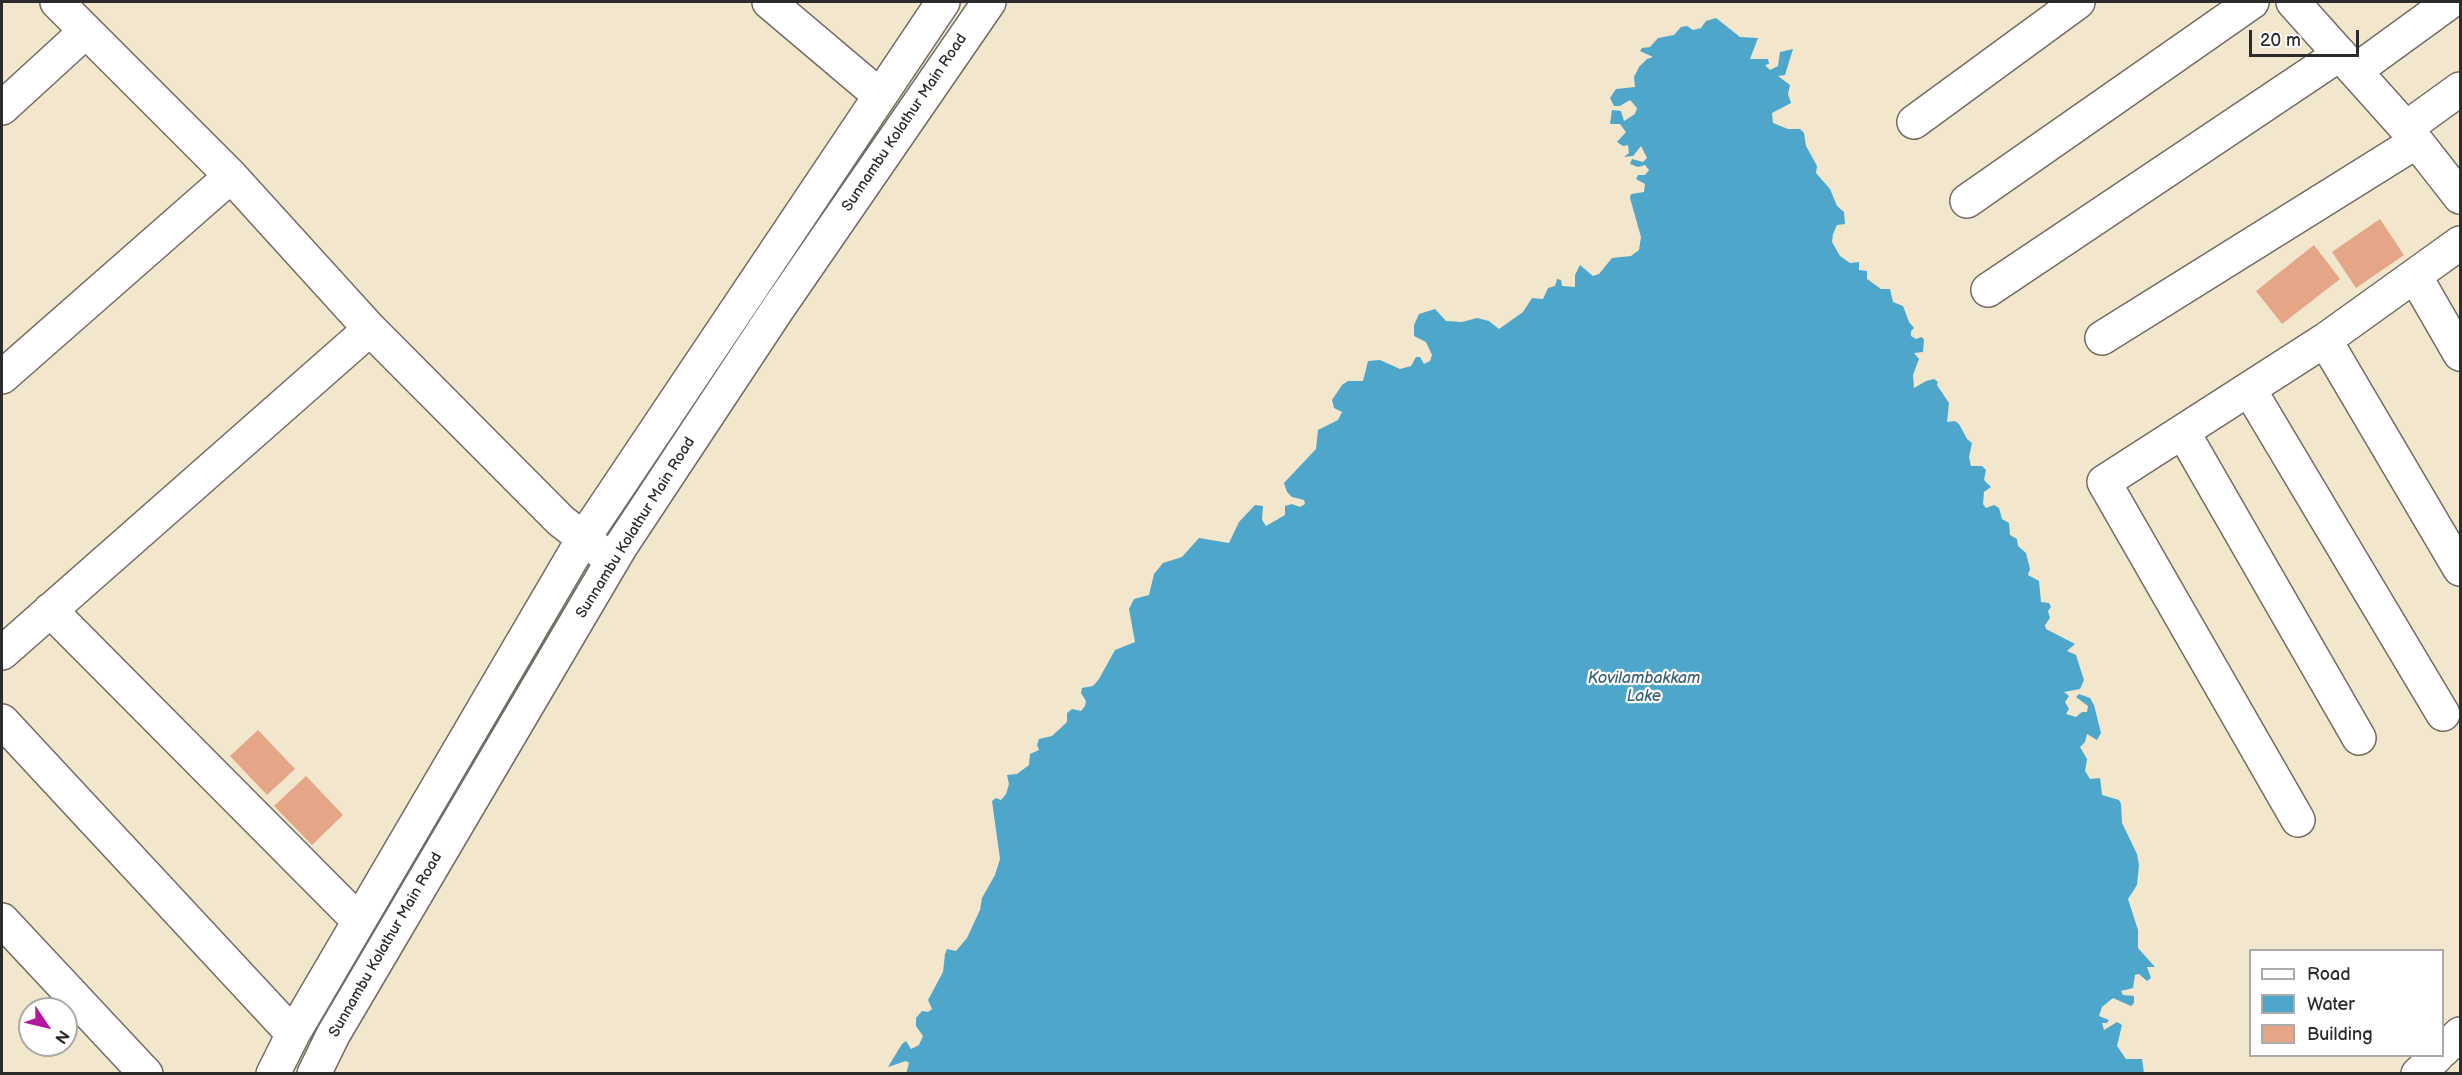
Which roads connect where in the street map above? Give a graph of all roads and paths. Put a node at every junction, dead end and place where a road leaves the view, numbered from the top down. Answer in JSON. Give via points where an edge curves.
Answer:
{"nodes":[{"id":1,"x":57,"y":2,"type":"edge"},
{"id":2,"x":769,"y":2,"type":"edge"},
{"id":3,"x":944,"y":2,"type":"edge"},
{"id":4,"x":989,"y":2,"type":"edge"},
{"id":5,"x":2078,"y":2,"type":"edge"},
{"id":6,"x":2252,"y":2,"type":"edge"},
{"id":7,"x":2293,"y":2,"type":"edge"},
{"id":8,"x":2450,"y":2,"type":"edge"},
{"id":9,"x":85,"y":32,"type":"junction"},
{"id":10,"x":2348,"y":62,"type":"junction"},
{"id":11,"x":2460,"y":89,"type":"edge"},
{"id":12,"x":879,"y":94,"type":"junction"},
{"id":13,"x":2,"y":108,"type":"edge"},
{"id":14,"x":1914,"y":122,"type":"dead end"},
{"id":15,"x":2411,"y":135,"type":"junction"},
{"id":16,"x":231,"y":176,"type":"junction"},
{"id":17,"x":2460,"y":196,"type":"edge"},
{"id":18,"x":1967,"y":201,"type":"dead end"},
{"id":19,"x":2460,"y":243,"type":"edge"},
{"id":20,"x":770,"y":258,"type":"junction"},
{"id":21,"x":802,"y":273,"type":"junction"},
{"id":22,"x":2415,"y":276,"type":"junction"},
{"id":23,"x":1988,"y":290,"type":"dead end"},
{"id":24,"x":370,"y":329,"type":"junction"},
{"id":25,"x":2102,"y":338,"type":"dead end"},
{"id":26,"x":2325,"y":340,"type":"junction"},
{"id":27,"x":2460,"y":354,"type":"edge"},
{"id":28,"x":2,"y":376,"type":"edge"},
{"id":29,"x":2249,"y":389,"type":"junction"},
{"id":30,"x":2183,"y":432,"type":"junction"},
{"id":31,"x":583,"y":539,"type":"junction"},
{"id":32,"x":612,"y":560,"type":"junction"},
{"id":33,"x":2460,"y":569,"type":"edge"},
{"id":34,"x":50,"y":610,"type":"junction"},
{"id":35,"x":2,"y":653,"type":"edge"},
{"id":36,"x":2443,"y":714,"type":"dead end"},
{"id":37,"x":2,"y":721,"type":"edge"},
{"id":38,"x":2359,"y":738,"type":"dead end"},
{"id":39,"x":2298,"y":820,"type":"dead end"},
{"id":40,"x":2,"y":920,"type":"edge"},
{"id":41,"x":359,"y":921,"type":"junction"},
{"id":42,"x":293,"y":1034,"type":"junction"},
{"id":43,"x":2460,"y":1034,"type":"edge"},
{"id":44,"x":2444,"y":1049,"type":"edge"},
{"id":45,"x":2436,"y":1057,"type":"edge"},
{"id":46,"x":147,"y":1074,"type":"edge"},
{"id":47,"x":273,"y":1074,"type":"edge"},
{"id":48,"x":314,"y":1074,"type":"edge"},
{"id":49,"x":2418,"y":1074,"type":"edge"}],
"edges":[{"from":1,"to":9,"type":"street"},
{"from":2,"to":12,"type":"street"},
{"from":3,"to":12,"type":"street"},
{"from":4,"to":21,"type":"street","name":"Sunnambu Kolathur Main Road"},
{"from":5,"to":14,"type":"street"},
{"from":6,"to":18,"type":"street"},
{"from":7,"to":10,"type":"street"},
{"from":8,"to":10,"type":"street"},
{"from":9,"to":13,"type":"street"},
{"from":9,"to":16,"type":"street"},
{"from":10,"to":15,"type":"street"},
{"from":10,"to":23,"type":"street"},
{"from":11,"to":15,"type":"street"},
{"from":12,"to":20,"type":"street"},
{"from":15,"to":17,"type":"street"},
{"from":15,"to":25,"type":"street"},
{"from":16,"to":24,"type":"street"},
{"from":16,"to":28,"type":"street"},
{"from":19,"to":22,"type":"street"},
{"from":20,"to":21,"type":"street"},
{"from":20,"to":31,"type":"street"},
{"from":21,"to":32,"type":"street","name":"Sunnambu Kolathur Main Road"},
{"from":22,"to":26,"type":"street"},
{"from":22,"to":27,"type":"street"},
{"from":24,"to":31,"type":"street"},
{"from":24,"to":34,"type":"street"},
{"from":26,"to":29,"type":"street"},
{"from":26,"to":33,"type":"street"},
{"from":29,"to":30,"type":"street"},
{"from":29,"to":36,"type":"street"},
{"from":30,"to":38,"type":"street"},
{"from":30,"to":39,"type":"street","via":[[2104,482]]},
{"from":31,"to":32,"type":"street"},
{"from":31,"to":41,"type":"street"},
{"from":32,"to":48,"type":"street","name":"Sunnambu Kolathur Main Road","via":[[333,1035]]},
{"from":34,"to":35,"type":"street"},
{"from":34,"to":41,"type":"street"},
{"from":37,"to":42,"type":"street"},
{"from":40,"to":46,"type":"street"},
{"from":41,"to":42,"type":"street"},
{"from":42,"to":47,"type":"street"},
{"from":43,"to":44,"type":"street"},
{"from":45,"to":49,"type":"street"}]}
